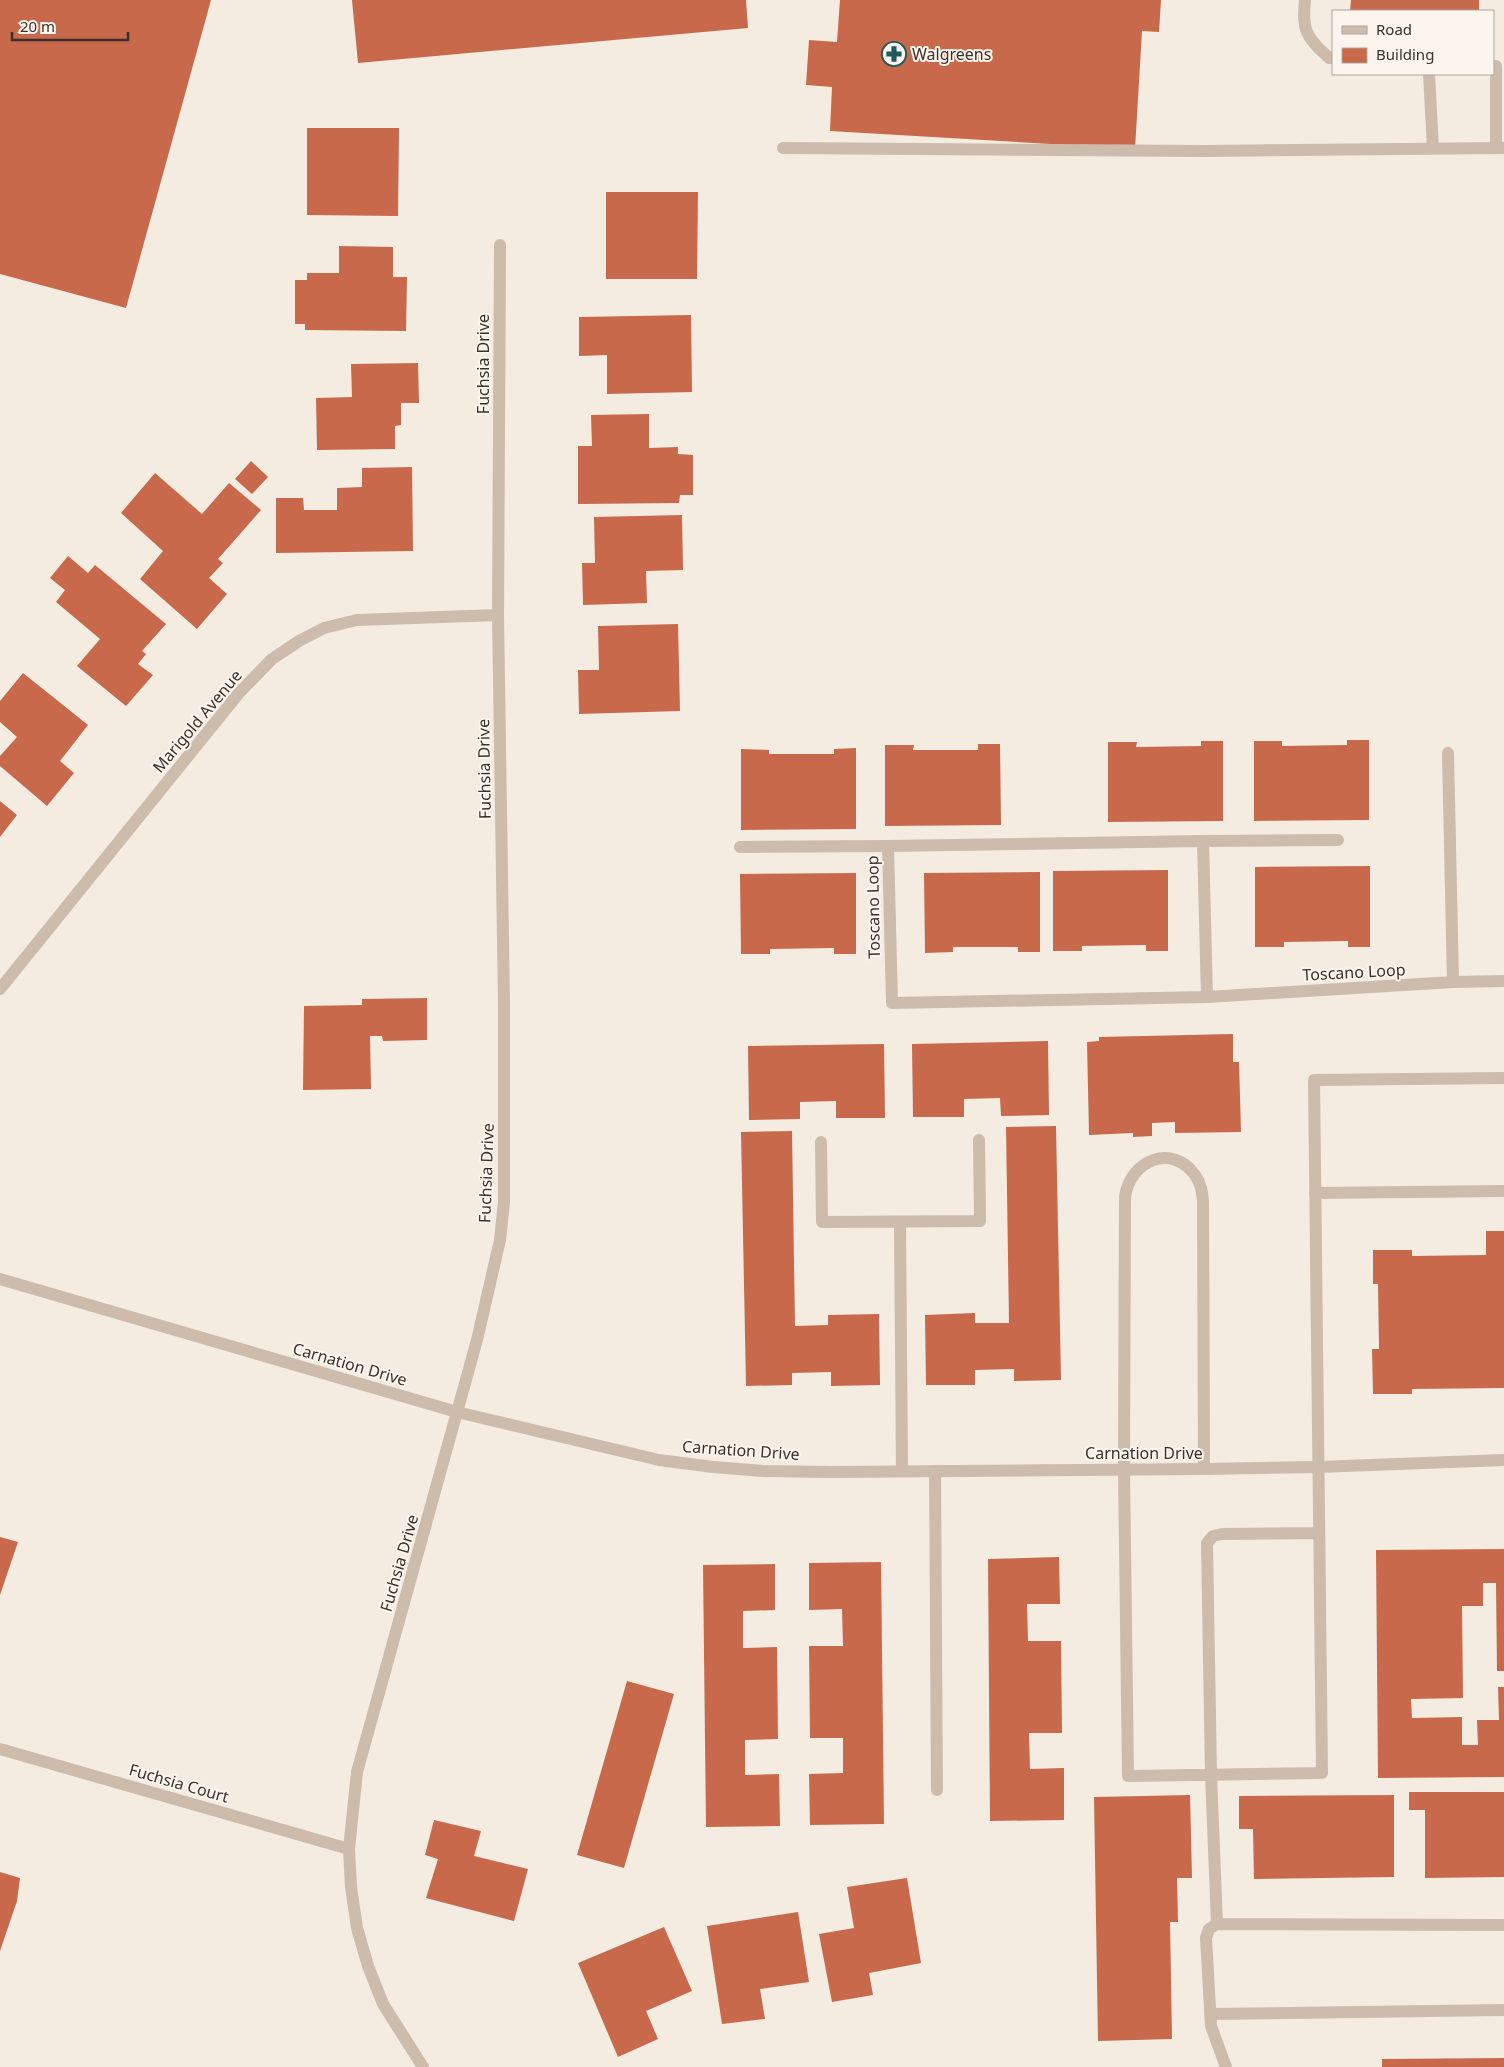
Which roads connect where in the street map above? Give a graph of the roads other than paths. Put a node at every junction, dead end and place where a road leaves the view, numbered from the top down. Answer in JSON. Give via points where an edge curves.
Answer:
{"nodes":[{"id":1,"x":1305,"y":0,"type":"edge"},
{"id":2,"x":1332,"y":58,"type":"edge"},
{"id":3,"x":1498,"y":66,"type":"edge"},
{"id":4,"x":1429,"y":75,"type":"edge"},
{"id":5,"x":783,"y":148,"type":"dead end"},
{"id":6,"x":1433,"y":148,"type":"junction"},
{"id":7,"x":1500,"y":148,"type":"edge"},
{"id":8,"x":500,"y":244,"type":"dead end"},
{"id":9,"x":498,"y":615,"type":"junction"},
{"id":10,"x":1448,"y":753,"type":"dead end"},
{"id":11,"x":1338,"y":840,"type":"dead end"},
{"id":12,"x":1203,"y":841,"type":"junction"},
{"id":13,"x":888,"y":846,"type":"junction"},
{"id":14,"x":740,"y":847,"type":"dead end"},
{"id":15,"x":1504,"y":981,"type":"edge"},
{"id":16,"x":1453,"y":982,"type":"junction"},
{"id":17,"x":0,"y":989,"type":"edge"},
{"id":18,"x":1207,"y":997,"type":"junction"},
{"id":19,"x":1504,"y":1078,"type":"edge"},
{"id":20,"x":979,"y":1140,"type":"dead end"},
{"id":21,"x":820,"y":1142,"type":"dead end"},
{"id":22,"x":1504,"y":1191,"type":"edge"},
{"id":23,"x":1315,"y":1192,"type":"junction"},
{"id":24,"x":900,"y":1222,"type":"junction"},
{"id":25,"x":0,"y":1279,"type":"edge"},
{"id":26,"x":457,"y":1412,"type":"junction"},
{"id":27,"x":1504,"y":1460,"type":"edge"},
{"id":28,"x":1318,"y":1467,"type":"junction"},
{"id":29,"x":1124,"y":1469,"type":"junction"},
{"id":30,"x":1204,"y":1469,"type":"junction"},
{"id":31,"x":902,"y":1471,"type":"junction"},
{"id":32,"x":935,"y":1471,"type":"junction"},
{"id":33,"x":1319,"y":1533,"type":"junction"},
{"id":34,"x":0,"y":1749,"type":"edge"},
{"id":35,"x":1211,"y":1775,"type":"junction"},
{"id":36,"x":937,"y":1790,"type":"dead end"},
{"id":37,"x":349,"y":1849,"type":"junction"},
{"id":38,"x":1217,"y":1924,"type":"junction"},
{"id":39,"x":1504,"y":1925,"type":"edge"},
{"id":40,"x":1504,"y":2010,"type":"edge"},
{"id":41,"x":1210,"y":2014,"type":"junction"},
{"id":42,"x":422,"y":2067,"type":"edge"},
{"id":43,"x":1226,"y":2067,"type":"edge"}],
"edges":[{"from":1,"to":2,"type":"street","via":[[1303,23],[1312,42]]},
{"from":3,"to":7,"type":"street"},
{"from":4,"to":6,"type":"street"},
{"from":5,"to":6,"type":"street","via":[[1194,151]]},
{"from":6,"to":7,"type":"street"},
{"from":8,"to":9,"type":"street","name":"Fuchsia Drive"},
{"from":9,"to":17,"type":"street","name":"Marigold Avenue","via":[[357,620],[324,628],[272,659],[233,700]]},
{"from":9,"to":26,"type":"street","name":"Fuchsia Drive","via":[[504,1202],[500,1240]]},
{"from":10,"to":16,"type":"street"},
{"from":11,"to":12,"type":"street","name":"Toscano Loop"},
{"from":12,"to":13,"type":"street","name":"Toscano Loop"},
{"from":12,"to":18,"type":"street"},
{"from":13,"to":14,"type":"street"},
{"from":13,"to":18,"type":"street","name":"Toscano Loop","via":[[892,1003]]},
{"from":15,"to":16,"type":"street","name":"Toscano Loop"},
{"from":16,"to":18,"type":"street","name":"Toscano Loop"},
{"from":19,"to":23,"type":"street","via":[[1314,1080]]},
{"from":20,"to":24,"type":"street","via":[[980,1220]]},
{"from":21,"to":24,"type":"street","via":[[822,1222]]},
{"from":22,"to":23,"type":"street"},
{"from":23,"to":28,"type":"street"},
{"from":24,"to":31,"type":"street"},
{"from":25,"to":26,"type":"street","name":"Carnation Drive"},
{"from":26,"to":31,"type":"street","name":"Carnation Drive","via":[[668,1461],[763,1471]]},
{"from":26,"to":37,"type":"street","name":"Fuchsia Drive","via":[[356,1772]]},
{"from":27,"to":28,"type":"street","name":"Carnation Drive"},
{"from":28,"to":30,"type":"street","name":"Carnation Drive"},
{"from":28,"to":33,"type":"street"},
{"from":29,"to":30,"type":"street","name":"Carnation Drive"},
{"from":29,"to":30,"type":"street","via":[[1127,1184],[1143,1164],[1167,1159],[1189,1168],[1201,1188],[1203,1201]]},
{"from":29,"to":32,"type":"street","name":"Carnation Drive"},
{"from":29,"to":35,"type":"street","via":[[1128,1776]]},
{"from":31,"to":32,"type":"street","name":"Carnation Drive"},
{"from":32,"to":36,"type":"street"},
{"from":33,"to":35,"type":"street","via":[[1222,1534],[1213,1536],[1207,1543]]},
{"from":33,"to":35,"type":"street","via":[[1322,1773]]},
{"from":34,"to":37,"type":"street","name":"Fuchsia Court"},
{"from":35,"to":38,"type":"street"},
{"from":37,"to":42,"type":"street","name":"Fuchsia Drive","via":[[357,1928],[368,1966],[382,2004]]},
{"from":38,"to":39,"type":"street"},
{"from":38,"to":41,"type":"street","via":[[1209,1929],[1206,1938]]},
{"from":40,"to":41,"type":"street"},
{"from":41,"to":43,"type":"street","via":[[1211,2026]]}]}
